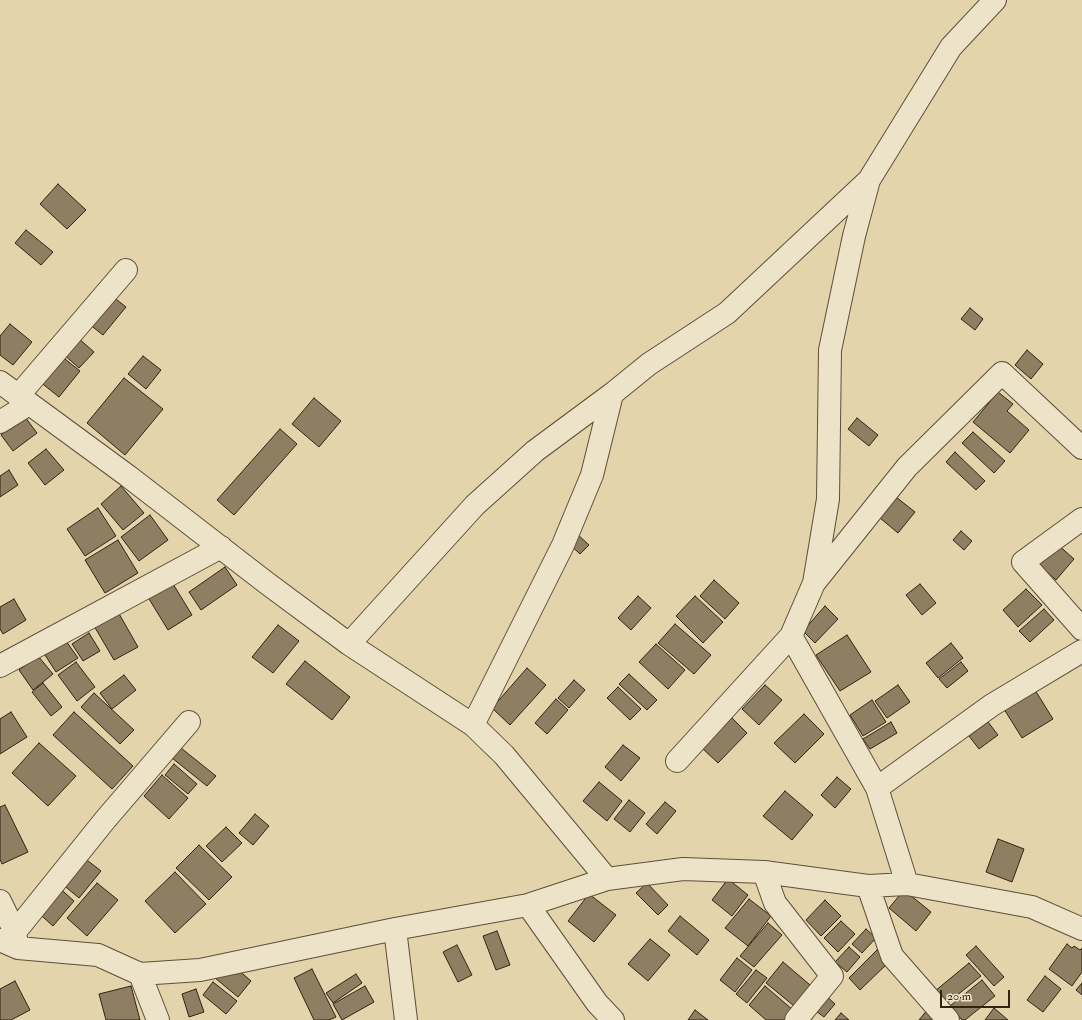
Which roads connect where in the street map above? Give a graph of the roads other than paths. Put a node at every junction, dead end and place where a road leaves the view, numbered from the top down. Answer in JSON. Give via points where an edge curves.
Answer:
{"nodes":[{"id":1,"x":995,"y":0,"type":"edge"},
{"id":2,"x":869,"y":180,"type":"junction"},
{"id":3,"x":126,"y":270,"type":"dead end"},
{"id":4,"x":0,"y":382,"type":"edge"},
{"id":5,"x":612,"y":394,"type":"junction"},
{"id":6,"x":24,"y":400,"type":"junction"},
{"id":7,"x":0,"y":422,"type":"edge"},
{"id":8,"x":1082,"y":448,"type":"edge"},
{"id":9,"x":1082,"y":519,"type":"edge"},
{"id":10,"x":220,"y":547,"type":"junction"},
{"id":11,"x":814,"y":583,"type":"junction"},
{"id":12,"x":1082,"y":629,"type":"edge"},
{"id":13,"x":791,"y":636,"type":"junction"},
{"id":14,"x":349,"y":644,"type":"junction"},
{"id":15,"x":1082,"y":651,"type":"edge"},
{"id":16,"x":3,"y":658,"type":"edge"},
{"id":17,"x":189,"y":722,"type":"dead end"},
{"id":18,"x":473,"y":725,"type":"junction"},
{"id":19,"x":677,"y":761,"type":"dead end"},
{"id":20,"x":877,"y":788,"type":"junction"},
{"id":21,"x":764,"y":872,"type":"junction"},
{"id":22,"x":607,"y":879,"type":"junction"},
{"id":23,"x":907,"y":884,"type":"junction"},
{"id":24,"x":868,"y":886,"type":"junction"},
{"id":25,"x":0,"y":901,"type":"edge"},
{"id":26,"x":528,"y":905,"type":"junction"},
{"id":27,"x":395,"y":929,"type":"junction"},
{"id":28,"x":1082,"y":929,"type":"edge"},
{"id":29,"x":11,"y":940,"type":"edge"},
{"id":30,"x":140,"y":974,"type":"junction"},
{"id":31,"x":158,"y":1020,"type":"edge"},
{"id":32,"x":406,"y":1020,"type":"edge"},
{"id":33,"x":612,"y":1020,"type":"edge"},
{"id":34,"x":796,"y":1020,"type":"edge"},
{"id":35,"x":948,"y":1020,"type":"edge"}],
"edges":[{"from":1,"to":2,"type":"street","via":[[951,47]]},
{"from":2,"to":5,"type":"street","via":[[728,313],[649,364]]},
{"from":2,"to":11,"type":"street","via":[[854,236],[830,350],[828,499]]},
{"from":3,"to":6,"type":"street"},
{"from":4,"to":6,"type":"street"},
{"from":5,"to":14,"type":"street","via":[[535,451],[475,505]]},
{"from":5,"to":18,"type":"street","via":[[592,475],[562,545]]},
{"from":6,"to":7,"type":"street"},
{"from":6,"to":10,"type":"street"},
{"from":8,"to":11,"type":"street","via":[[1002,373],[907,467]]},
{"from":9,"to":12,"type":"street","via":[[1022,562]]},
{"from":10,"to":14,"type":"street"},
{"from":10,"to":16,"type":"street"},
{"from":11,"to":13,"type":"street"},
{"from":13,"to":19,"type":"street"},
{"from":13,"to":20,"type":"street"},
{"from":14,"to":18,"type":"street"},
{"from":15,"to":20,"type":"street","via":[[992,705]]},
{"from":17,"to":29,"type":"street","via":[[105,820]]},
{"from":18,"to":22,"type":"street","via":[[504,755]]},
{"from":20,"to":23,"type":"street"},
{"from":21,"to":22,"type":"street","via":[[683,869]]},
{"from":21,"to":24,"type":"street"},
{"from":21,"to":34,"type":"street","via":[[775,903],[832,976]]},
{"from":22,"to":26,"type":"street"},
{"from":23,"to":24,"type":"street"},
{"from":23,"to":28,"type":"street","via":[[1032,907]]},
{"from":24,"to":35,"type":"street","via":[[892,956]]},
{"from":25,"to":29,"type":"street"},
{"from":26,"to":27,"type":"street"},
{"from":26,"to":33,"type":"street","via":[[597,1003]]},
{"from":27,"to":30,"type":"street","via":[[200,970]]},
{"from":27,"to":32,"type":"street"},
{"from":29,"to":30,"type":"street","via":[[98,955]]},
{"from":30,"to":31,"type":"street"}]}
